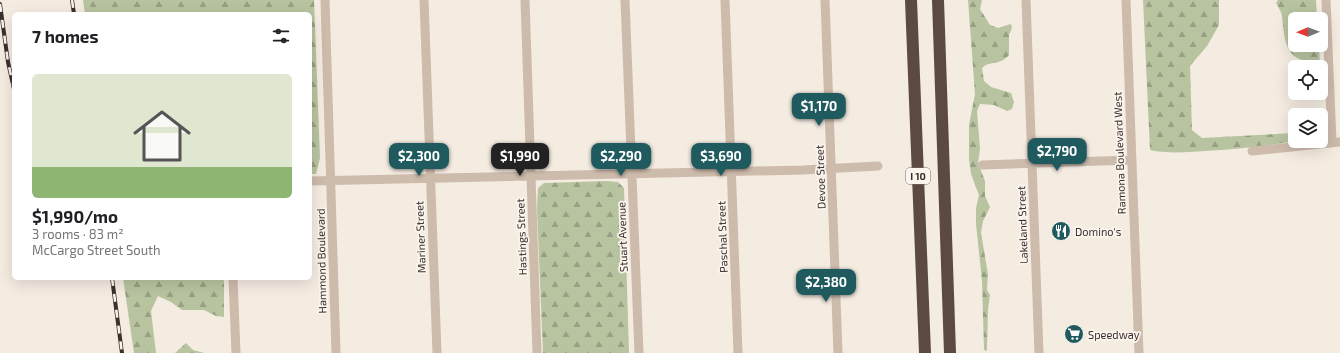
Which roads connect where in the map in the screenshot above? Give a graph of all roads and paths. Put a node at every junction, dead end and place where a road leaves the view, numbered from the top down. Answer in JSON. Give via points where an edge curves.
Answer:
{"nodes":[{"id":1,"x":324,"y":0,"type":"edge"},
{"id":2,"x":424,"y":0,"type":"edge"},
{"id":3,"x":525,"y":0,"type":"edge"},
{"id":4,"x":625,"y":0,"type":"edge"},
{"id":5,"x":725,"y":0,"type":"edge"},
{"id":6,"x":825,"y":0,"type":"edge"},
{"id":7,"x":911,"y":0,"type":"edge"},
{"id":8,"x":938,"y":0,"type":"edge"},
{"id":9,"x":1026,"y":0,"type":"edge"},
{"id":10,"x":1126,"y":0,"type":"edge"},
{"id":11,"x":1326,"y":0,"type":"edge"},
{"id":12,"x":1336,"y":142,"type":"edge"},
{"id":13,"x":1252,"y":151,"type":"dead end"},
{"id":14,"x":1132,"y":160,"type":"junction"},
{"id":15,"x":1032,"y":163,"type":"junction"},
{"id":16,"x":982,"y":164,"type":"dead end"},
{"id":17,"x":878,"y":166,"type":"dead end"},
{"id":18,"x":831,"y":168,"type":"junction"},
{"id":19,"x":731,"y":171,"type":"junction"},
{"id":20,"x":632,"y":174,"type":"junction"},
{"id":21,"x":530,"y":177,"type":"junction"},
{"id":22,"x":430,"y":179,"type":"junction"},
{"id":23,"x":312,"y":181,"type":"edge"},
{"id":24,"x":331,"y":181,"type":"junction"},
{"id":25,"x":233,"y":280,"type":"edge"},
{"id":26,"x":236,"y":353,"type":"edge"},
{"id":27,"x":336,"y":353,"type":"edge"},
{"id":28,"x":436,"y":353,"type":"edge"},
{"id":29,"x":537,"y":353,"type":"edge"},
{"id":30,"x":638,"y":353,"type":"edge"},
{"id":31,"x":738,"y":353,"type":"edge"},
{"id":32,"x":838,"y":353,"type":"edge"},
{"id":33,"x":925,"y":353,"type":"edge"},
{"id":34,"x":950,"y":353,"type":"edge"},
{"id":35,"x":1039,"y":353,"type":"edge"},
{"id":36,"x":1138,"y":353,"type":"edge"}],
"edges":[{"from":1,"to":24,"type":"street","name":"Hammond Boulevard"},
{"from":2,"to":22,"type":"street","name":"Mariner Street"},
{"from":3,"to":21,"type":"street","name":"Hastings Street"},
{"from":4,"to":20,"type":"street","name":"Stuart Avenue"},
{"from":5,"to":19,"type":"street","name":"Paschal Street"},
{"from":6,"to":18,"type":"street","name":"Devoe Street"},
{"from":7,"to":33,"type":"highway","number":"I 10"},
{"from":8,"to":34,"type":"highway","number":"I 10"},
{"from":9,"to":15,"type":"street","name":"Lakeland Street"},
{"from":10,"to":14,"type":"street","name":"Ramona Boulevard West"},
{"from":11,"to":12,"type":"street"},
{"from":12,"to":13,"type":"street"},
{"from":14,"to":15,"type":"street"},
{"from":14,"to":36,"type":"street","name":"Ramona Boulevard West"},
{"from":15,"to":16,"type":"street"},
{"from":15,"to":35,"type":"street","name":"Lakeland Street"},
{"from":17,"to":18,"type":"street"},
{"from":18,"to":19,"type":"street"},
{"from":18,"to":32,"type":"street","name":"Devoe Street"},
{"from":19,"to":20,"type":"street"},
{"from":19,"to":31,"type":"street","name":"Paschal Street"},
{"from":20,"to":21,"type":"street"},
{"from":20,"to":30,"type":"street","name":"Stuart Avenue"},
{"from":21,"to":22,"type":"street"},
{"from":21,"to":29,"type":"street","name":"Hastings Street"},
{"from":22,"to":24,"type":"street"},
{"from":22,"to":28,"type":"street","name":"Mariner Street"},
{"from":23,"to":24,"type":"street"},
{"from":24,"to":27,"type":"street","name":"Hammond Boulevard"},
{"from":25,"to":26,"type":"street"}]}
